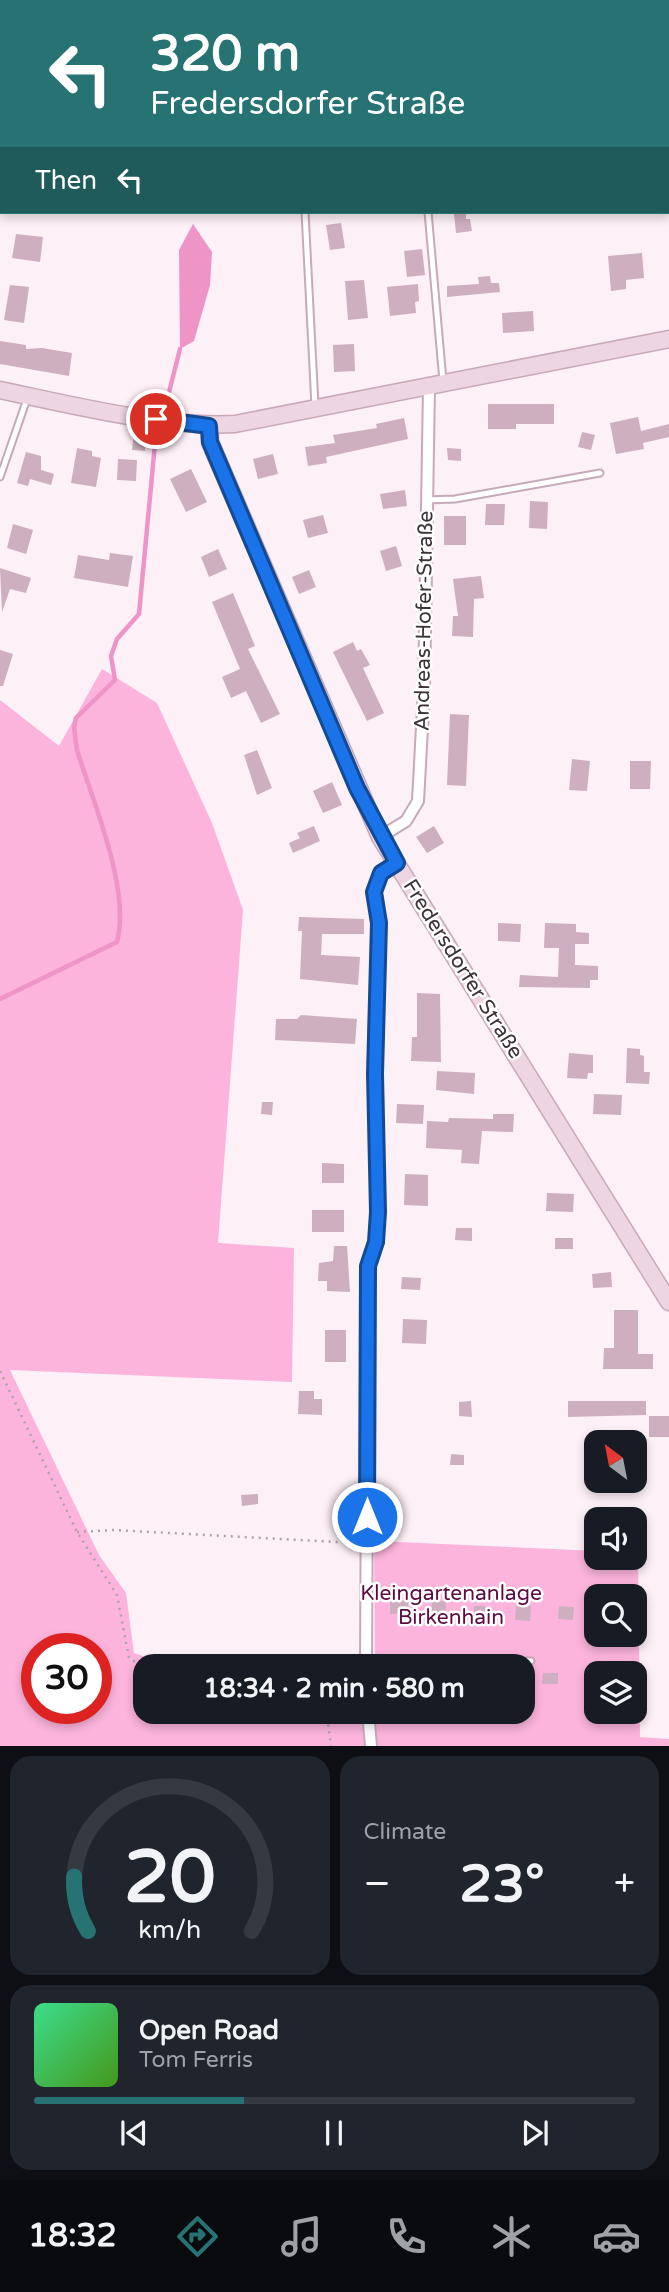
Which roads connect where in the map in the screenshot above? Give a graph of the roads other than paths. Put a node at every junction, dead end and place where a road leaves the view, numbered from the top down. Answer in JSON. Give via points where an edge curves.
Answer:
{"nodes":[{"id":1,"x":305,"y":214,"type":"edge"},
{"id":2,"x":428,"y":214,"type":"edge"},
{"id":3,"x":669,"y":339,"type":"edge"},
{"id":4,"x":436,"y":385,"type":"junction"},
{"id":5,"x":0,"y":390,"type":"edge"},
{"id":6,"x":27,"y":396,"type":"junction"},
{"id":7,"x":316,"y":409,"type":"junction"},
{"id":8,"x":209,"y":426,"type":"junction"},
{"id":9,"x":600,"y":473,"type":"dead end"},
{"id":10,"x":0,"y":477,"type":"edge"},
{"id":11,"x":427,"y":500,"type":"junction"},
{"id":12,"x":380,"y":837,"type":"junction"},
{"id":13,"x":397,"y":863,"type":"junction"},
{"id":14,"x":669,"y":1302,"type":"edge"},
{"id":15,"x":366,"y":1654,"type":"edge"},
{"id":16,"x":369,"y":1724,"type":"edge"},
{"id":17,"x":371,"y":1746,"type":"edge"}],
"edges":[{"from":1,"to":7,"type":"lane"},
{"from":2,"to":4,"type":"lane"},
{"from":3,"to":4,"type":"street"},
{"from":4,"to":7,"type":"street"},
{"from":4,"to":11,"type":"street","name":"Andreas-Hofer-Straße"},
{"from":5,"to":6,"type":"street"},
{"from":6,"to":8,"type":"street"},
{"from":6,"to":10,"type":"lane"},
{"from":7,"to":8,"type":"street"},
{"from":8,"to":12,"type":"street","name":"Fredersdorfer Straße","via":[[210,442]]},
{"from":9,"to":11,"type":"lane"},
{"from":11,"to":12,"type":"street","name":"Andreas-Hofer-Straße","via":[[418,802],[406,821]]},
{"from":12,"to":13,"type":"street","name":"Fredersdorfer Straße"},
{"from":13,"to":14,"type":"street","name":"Fredersdorfer Straße"},
{"from":13,"to":15,"type":"street","via":[[381,873],[374,892],[379,923],[375,1061],[378,1212],[368,1266]]},
{"from":16,"to":17,"type":"street"}]}
